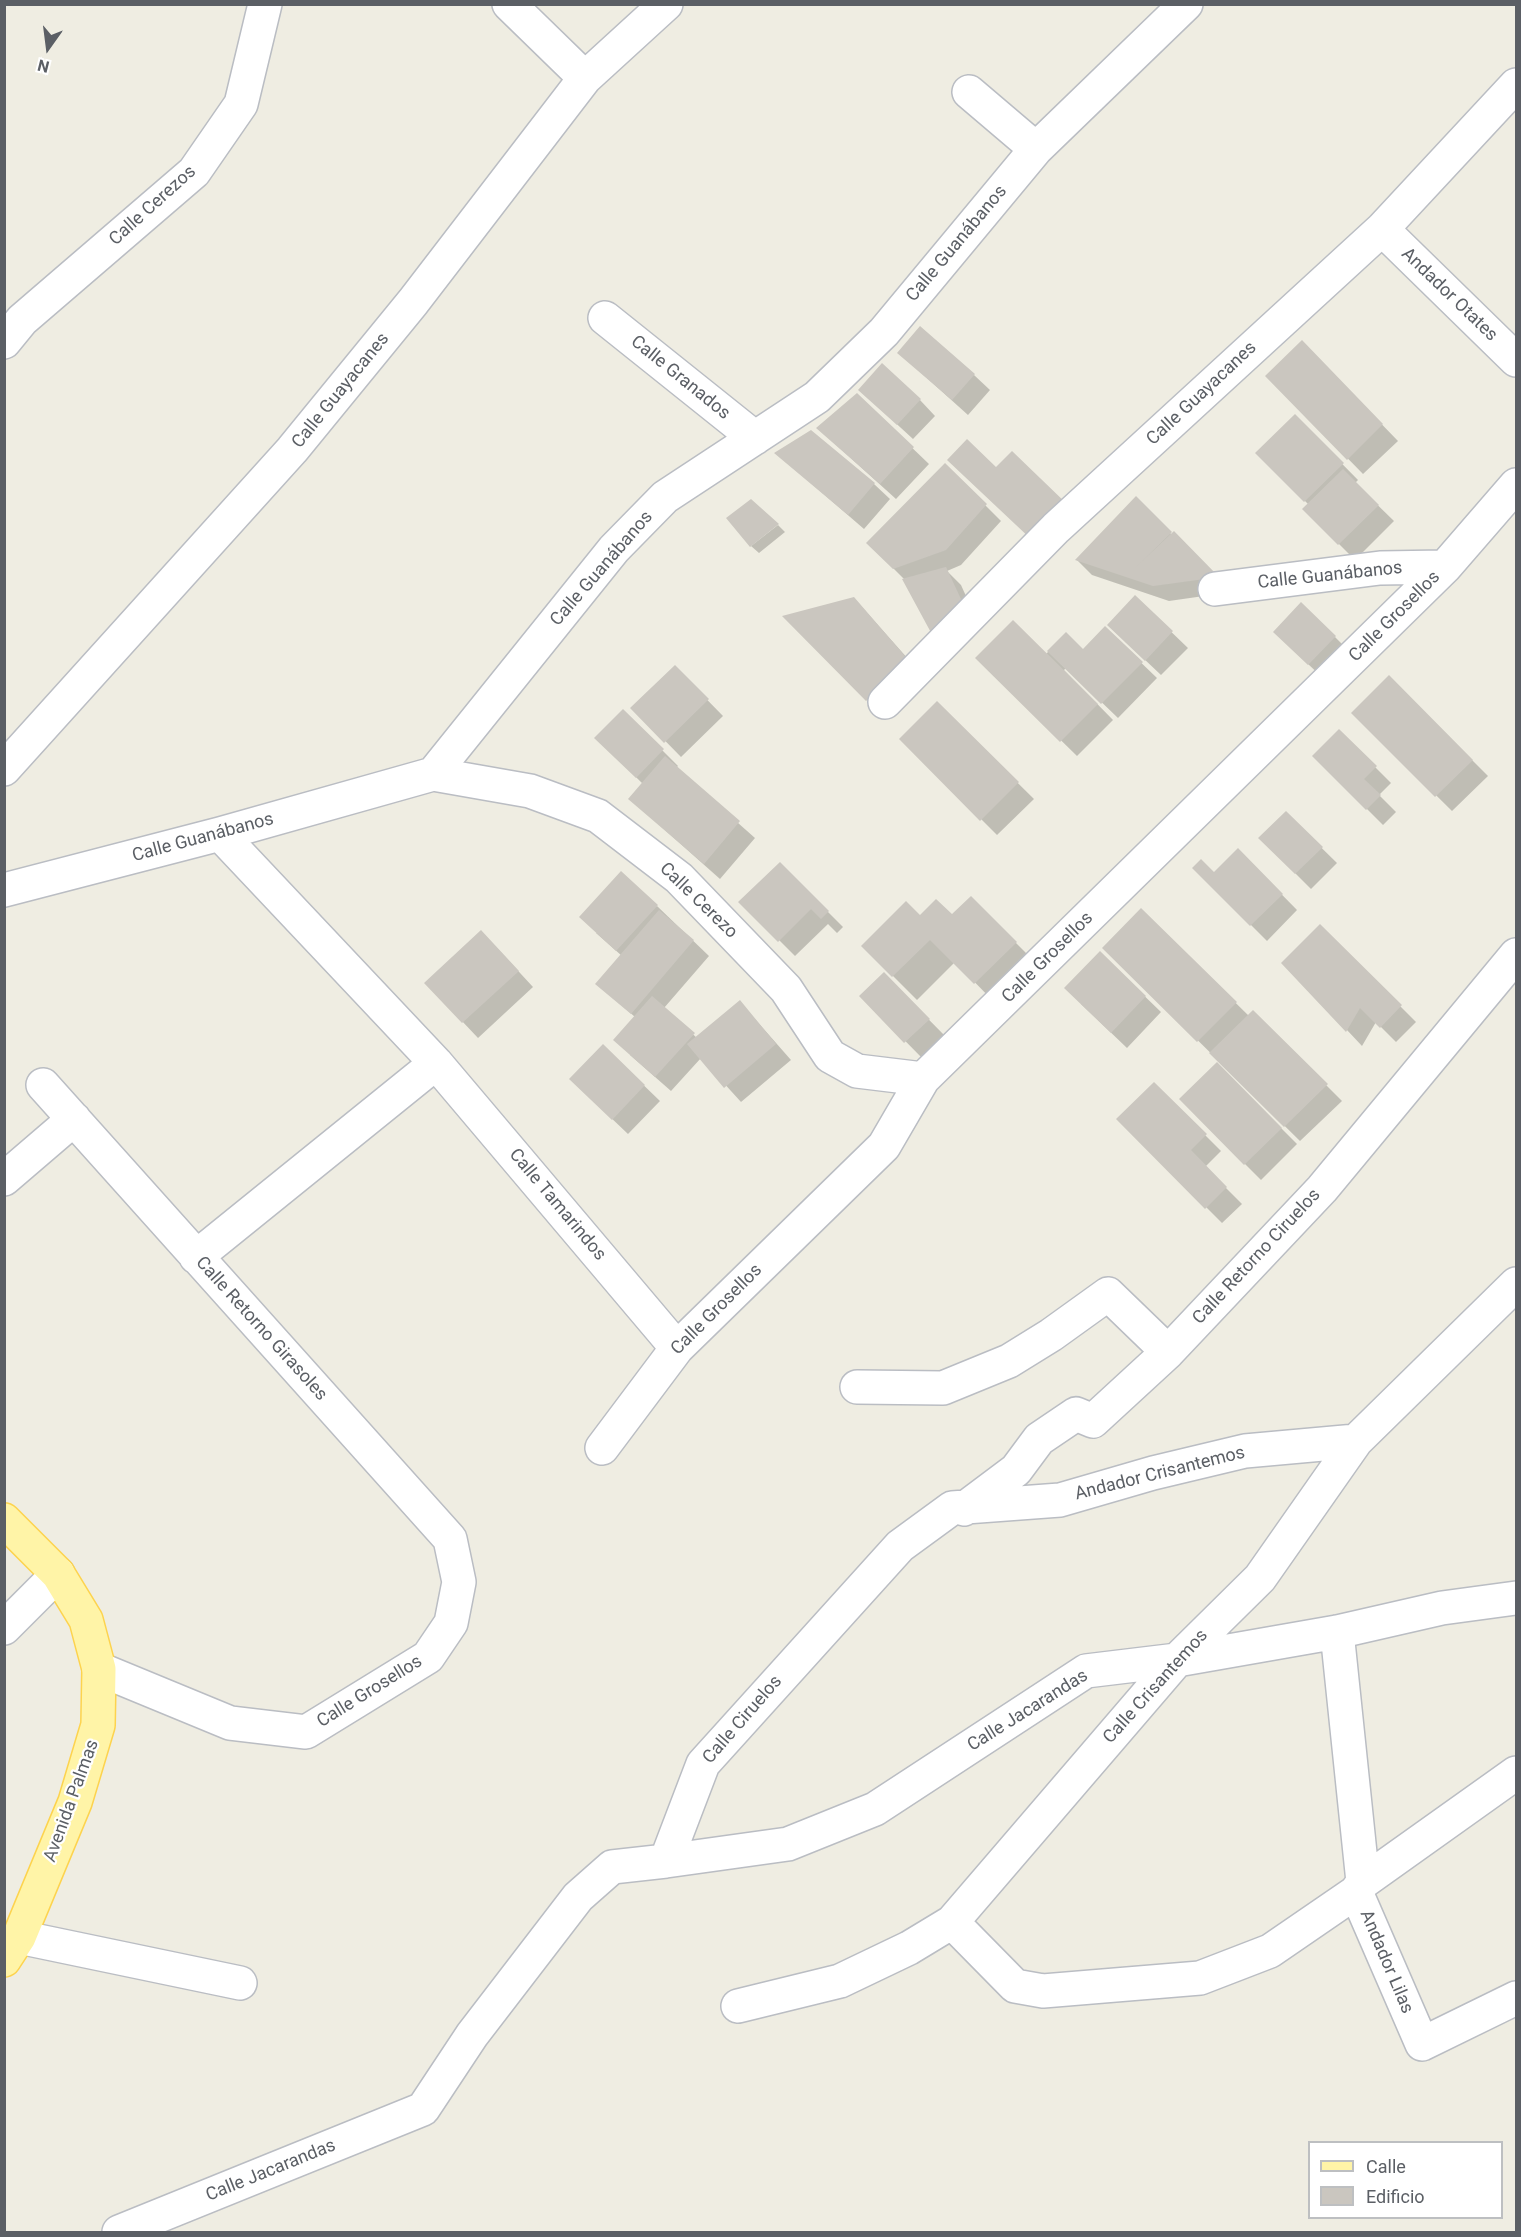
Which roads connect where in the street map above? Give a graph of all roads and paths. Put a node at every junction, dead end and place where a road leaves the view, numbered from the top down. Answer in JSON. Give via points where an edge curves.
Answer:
{"nodes":[{"id":1,"x":265,"y":4,"type":"edge"},
{"id":2,"x":508,"y":4,"type":"edge"},
{"id":3,"x":666,"y":4,"type":"edge"},
{"id":4,"x":1186,"y":4,"type":"edge"},
{"id":5,"x":585,"y":78,"type":"junction"},
{"id":6,"x":1516,"y":86,"type":"edge"},
{"id":7,"x":969,"y":92,"type":"dead end"},
{"id":8,"x":1036,"y":149,"type":"junction"},
{"id":9,"x":1382,"y":229,"type":"junction"},
{"id":10,"x":604,"y":318,"type":"dead end"},
{"id":11,"x":4,"y":342,"type":"edge"},
{"id":12,"x":1516,"y":360,"type":"edge"},
{"id":13,"x":755,"y":438,"type":"junction"},
{"id":14,"x":1516,"y":484,"type":"edge"},
{"id":15,"x":1445,"y":567,"type":"junction"},
{"id":16,"x":1215,"y":589,"type":"dead end"},
{"id":17,"x":885,"y":702,"type":"dead end"},
{"id":18,"x":4,"y":769,"type":"edge"},
{"id":19,"x":433,"y":774,"type":"junction"},
{"id":20,"x":220,"y":834,"type":"junction"},
{"id":21,"x":4,"y":890,"type":"edge"},
{"id":22,"x":1516,"y":955,"type":"edge"},
{"id":23,"x":436,"y":1063,"type":"junction"},
{"id":24,"x":923,"y":1079,"type":"junction"},
{"id":25,"x":44,"y":1085,"type":"dead end"},
{"id":26,"x":74,"y":1119,"type":"junction"},
{"id":27,"x":4,"y":1179,"type":"edge"},
{"id":28,"x":196,"y":1257,"type":"junction"},
{"id":29,"x":1516,"y":1284,"type":"edge"},
{"id":30,"x":677,"y":1348,"type":"junction"},
{"id":31,"x":1168,"y":1352,"type":"junction"},
{"id":32,"x":857,"y":1387,"type":"dead end"},
{"id":33,"x":1356,"y":1441,"type":"junction"},
{"id":34,"x":602,"y":1448,"type":"dead end"},
{"id":35,"x":964,"y":1509,"type":"junction"},
{"id":36,"x":4,"y":1520,"type":"edge"},
{"id":37,"x":58,"y":1574,"type":"junction"},
{"id":38,"x":459,"y":1582,"type":"joint"},
{"id":39,"x":1516,"y":1598,"type":"edge"},
{"id":40,"x":4,"y":1628,"type":"edge"},
{"id":41,"x":1337,"y":1632,"type":"junction"},
{"id":42,"x":1177,"y":1660,"type":"junction"},
{"id":43,"x":99,"y":1669,"type":"junction"},
{"id":44,"x":1516,"y":1773,"type":"edge"},
{"id":45,"x":666,"y":1861,"type":"junction"},
{"id":46,"x":1359,"y":1887,"type":"junction"},
{"id":47,"x":952,"y":1922,"type":"junction"},
{"id":48,"x":12,"y":1948,"type":"edge"},
{"id":49,"x":240,"y":1983,"type":"dead end"},
{"id":50,"x":1516,"y":1998,"type":"edge"},
{"id":51,"x":738,"y":2006,"type":"dead end"},
{"id":52,"x":119,"y":2232,"type":"edge"}],
"edges":[{"from":1,"to":11,"type":"street","name":"Calle Cerezos","via":[[241,104],[194,172],[22,320]]},
{"from":2,"to":5,"type":"street"},
{"from":3,"to":5,"type":"street","name":"Calle Guayacanes"},
{"from":4,"to":8,"type":"street","name":"Calle Guanábanos"},
{"from":5,"to":18,"type":"street","name":"Calle Guayacanes","via":[[413,302],[292,450]]},
{"from":6,"to":9,"type":"street","name":"Calle Guayacanes"},
{"from":7,"to":8,"type":"street"},
{"from":8,"to":13,"type":"street","name":"Calle Guanábanos","via":[[885,332],[817,397]]},
{"from":9,"to":12,"type":"street","name":"Andador Otates"},
{"from":9,"to":17,"type":"street","name":"Calle Guayacanes","via":[[1056,528]]},
{"from":10,"to":13,"type":"street","name":"Calle Granados"},
{"from":13,"to":19,"type":"street","name":"Calle Guanábanos","via":[[665,497],[614,549]]},
{"from":14,"to":15,"type":"street","name":"Calle Grosellos"},
{"from":15,"to":16,"type":"street","name":"Calle Guanábanos","via":[[1380,568]]},
{"from":15,"to":24,"type":"street","name":"Calle Grosellos"},
{"from":19,"to":20,"type":"street","name":"Calle Guanábanos"},
{"from":19,"to":24,"type":"street","name":"Calle Cerezo","via":[[530,792],[598,816],[679,878],[712,912],[786,989],[830,1056],[857,1071]]},
{"from":20,"to":21,"type":"street","name":"Calle Guanábanos"},
{"from":20,"to":23,"type":"street","name":"Calle Tamarindos"},
{"from":22,"to":31,"type":"street","name":"Calle Retorno Ciruelos","via":[[1322,1189]]},
{"from":23,"to":28,"type":"street"},
{"from":23,"to":30,"type":"street","name":"Calle Tamarindos"},
{"from":24,"to":30,"type":"street","name":"Calle Grosellos","via":[[884,1146]]},
{"from":25,"to":26,"type":"street","name":"Calle Retorno Girasoles"},
{"from":26,"to":27,"type":"street"},
{"from":26,"to":28,"type":"street","name":"Calle Retorno Girasoles"},
{"from":28,"to":38,"type":"street","name":"Calle Retorno Girasoles","via":[[450,1539]]},
{"from":29,"to":33,"type":"street","name":"Calle Crisantemos"},
{"from":30,"to":34,"type":"street","name":"Calle Grosellos"},
{"from":31,"to":32,"type":"street","via":[[1108,1294],[1009,1361],[943,1388]]},
{"from":31,"to":35,"type":"street","name":"Calle Retorno Ciruelos","via":[[1093,1421],[1076,1414],[1039,1439],[1016,1470]]},
{"from":33,"to":35,"type":"street","name":"Andador Crisantemos","via":[[1245,1451],[1060,1500]]},
{"from":33,"to":42,"type":"street","name":"Calle Crisantemos","via":[[1260,1578]]},
{"from":35,"to":45,"type":"street","name":"Calle Ciruelos","via":[[952,1508],[900,1546],[703,1764]]},
{"from":36,"to":37,"type":"main road","name":"Avenida Palmas"},
{"from":37,"to":40,"type":"street"},
{"from":37,"to":43,"type":"main road","name":"Avenida Palmas","via":[[86,1620]]},
{"from":38,"to":43,"type":"street","name":"Calle Grosellos","via":[[451,1623],[428,1657],[306,1732],[230,1723]]},
{"from":39,"to":41,"type":"street","name":"Calle Jacarandas","via":[[1442,1608]]},
{"from":41,"to":42,"type":"street","name":"Calle Jacarandas"},
{"from":41,"to":46,"type":"street","name":"Andador Lilas"},
{"from":42,"to":45,"type":"street","name":"Calle Jacarandas","via":[[1086,1671],[875,1809],[788,1844]]},
{"from":42,"to":47,"type":"street","name":"Calle Crisantemos"},
{"from":43,"to":48,"type":"main road","name":"Avenida Palmas","via":[[99,1725],[75,1802]]},
{"from":44,"to":46,"type":"street"},
{"from":45,"to":52,"type":"street","name":"Calle Jacarandas","via":[[612,1867],[578,1897],[472,2035],[423,2109]]},
{"from":46,"to":47,"type":"street","via":[[1270,1951],[1200,1977],[1043,1991],[1015,1986]]},
{"from":46,"to":50,"type":"street","name":"Andador Lilas","via":[[1422,2044]]},
{"from":47,"to":51,"type":"street","name":"Calle Crisantemos","via":[[840,1981]]},
{"from":48,"to":49,"type":"street"}]}
